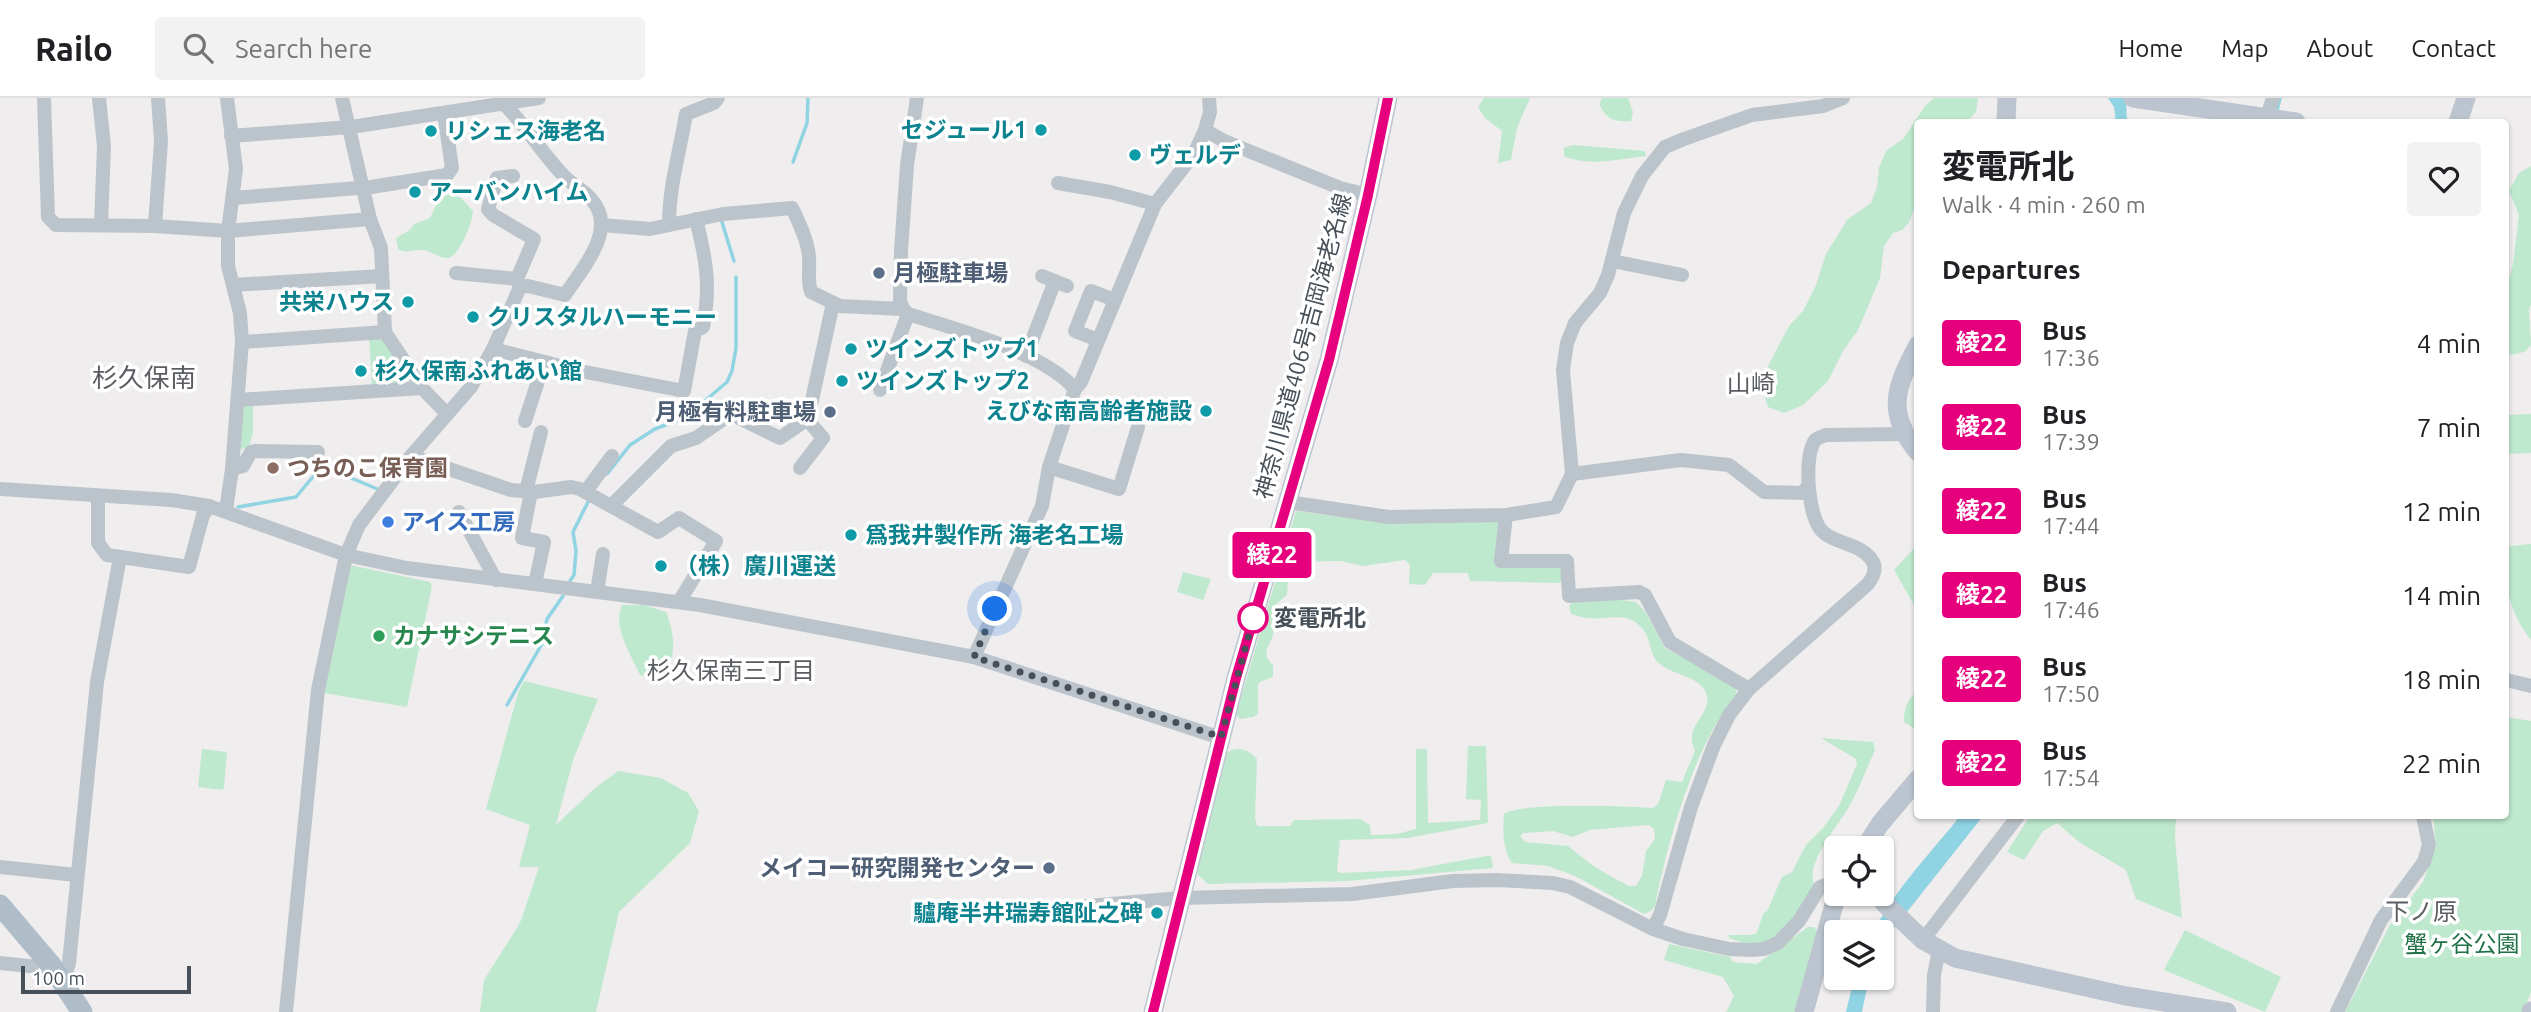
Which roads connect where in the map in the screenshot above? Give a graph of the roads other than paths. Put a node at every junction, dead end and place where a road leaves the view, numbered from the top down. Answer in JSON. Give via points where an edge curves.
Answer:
{"nodes":[{"id":1,"x":44,"y":98,"type":"edge"},
{"id":2,"x":99,"y":98,"type":"edge"},
{"id":3,"x":158,"y":98,"type":"edge"},
{"id":4,"x":227,"y":98,"type":"edge"},
{"id":5,"x":342,"y":98,"type":"edge"},
{"id":6,"x":539,"y":98,"type":"edge"},
{"id":7,"x":718,"y":98,"type":"edge"},
{"id":8,"x":917,"y":98,"type":"edge"},
{"id":9,"x":1388,"y":98,"type":"edge"},
{"id":10,"x":1843,"y":98,"type":"edge"},
{"id":11,"x":2007,"y":98,"type":"edge"},
{"id":12,"x":2273,"y":98,"type":"edge"},
{"id":13,"x":2466,"y":98,"type":"edge"},
{"id":14,"x":1210,"y":99,"type":"edge"},
{"id":15,"x":2137,"y":99,"type":"edge"},
{"id":16,"x":501,"y":101,"type":"edge"},
{"id":17,"x":444,"y":113,"type":"junction"},
{"id":18,"x":2006,"y":119,"type":"edge"},
{"id":19,"x":2253,"y":119,"type":"edge"},
{"id":20,"x":2266,"y":119,"type":"edge"},
{"id":21,"x":2459,"y":119,"type":"edge"},
{"id":22,"x":351,"y":127,"type":"junction"},
{"id":23,"x":1205,"y":130,"type":"junction"},
{"id":24,"x":231,"y":136,"type":"junction"},
{"id":25,"x":513,"y":176,"type":"dead end"},
{"id":26,"x":1058,"y":183,"type":"dead end"},
{"id":27,"x":363,"y":187,"type":"junction"},
{"id":28,"x":1368,"y":195,"type":"junction"},
{"id":29,"x":233,"y":198,"type":"junction"},
{"id":30,"x":1155,"y":204,"type":"junction"},
{"id":31,"x":370,"y":219,"type":"junction"},
{"id":32,"x":696,"y":219,"type":"junction"},
{"id":33,"x":669,"y":224,"type":"junction"},
{"id":34,"x":101,"y":225,"type":"junction"},
{"id":35,"x":601,"y":225,"type":"junction"},
{"id":36,"x":155,"y":226,"type":"junction"},
{"id":37,"x":228,"y":231,"type":"junction"},
{"id":38,"x":1612,"y":261,"type":"junction"},
{"id":39,"x":456,"y":272,"type":"dead end"},
{"id":40,"x":1682,"y":275,"type":"dead end"},
{"id":41,"x":382,"y":276,"type":"junction"},
{"id":42,"x":1055,"y":281,"type":"dead end"},
{"id":43,"x":519,"y":283,"type":"junction"},
{"id":44,"x":233,"y":285,"type":"junction"},
{"id":45,"x":1115,"y":300,"type":"junction"},
{"id":46,"x":833,"y":303,"type":"junction"},
{"id":47,"x":906,"y":312,"type":"junction"},
{"id":48,"x":385,"y":332,"type":"junction"},
{"id":49,"x":1098,"y":340,"type":"junction"},
{"id":50,"x":242,"y":342,"type":"junction"},
{"id":51,"x":493,"y":349,"type":"junction"},
{"id":52,"x":1914,"y":353,"type":"edge"},
{"id":53,"x":1026,"y":356,"type":"junction"},
{"id":54,"x":544,"y":363,"type":"junction"},
{"id":55,"x":422,"y":388,"type":"junction"},
{"id":56,"x":1075,"y":389,"type":"junction"},
{"id":57,"x":880,"y":390,"type":"dead end"},
{"id":58,"x":238,"y":400,"type":"junction"},
{"id":59,"x":447,"y":414,"type":"junction"},
{"id":60,"x":805,"y":417,"type":"junction"},
{"id":61,"x":525,"y":421,"type":"dead end"},
{"id":62,"x":1138,"y":427,"type":"dead end"},
{"id":63,"x":541,"y":432,"type":"dead end"},
{"id":64,"x":1905,"y":434,"type":"junction"},
{"id":65,"x":1914,"y":446,"type":"edge"},
{"id":66,"x":318,"y":452,"type":"dead end"},
{"id":67,"x":411,"y":456,"type":"junction"},
{"id":68,"x":612,"y":456,"type":"dead end"},
{"id":69,"x":1049,"y":467,"type":"junction"},
{"id":70,"x":800,"y":468,"type":"dead end"},
{"id":71,"x":232,"y":469,"type":"junction"},
{"id":72,"x":1572,"y":474,"type":"junction"},
{"id":73,"x":1808,"y":486,"type":"junction"},
{"id":74,"x":0,"y":489,"type":"edge"},
{"id":75,"x":586,"y":491,"type":"junction"},
{"id":76,"x":528,"y":492,"type":"junction"},
{"id":77,"x":98,"y":497,"type":"junction"},
{"id":78,"x":1288,"y":502,"type":"junction"},
{"id":79,"x":209,"y":506,"type":"junction"},
{"id":80,"x":611,"y":506,"type":"junction"},
{"id":81,"x":226,"y":510,"type":"junction"},
{"id":82,"x":459,"y":512,"type":"dead end"},
{"id":83,"x":1506,"y":515,"type":"junction"},
{"id":84,"x":603,"y":554,"type":"dead end"},
{"id":85,"x":346,"y":555,"type":"junction"},
{"id":86,"x":120,"y":557,"type":"junction"},
{"id":87,"x":496,"y":580,"type":"junction"},
{"id":88,"x":535,"y":584,"type":"junction"},
{"id":89,"x":597,"y":592,"type":"junction"},
{"id":90,"x":679,"y":602,"type":"junction"},
{"id":91,"x":974,"y":657,"type":"junction"},
{"id":92,"x":2509,"y":681,"type":"edge"},
{"id":93,"x":2531,"y":686,"type":"edge"},
{"id":94,"x":1749,"y":688,"type":"junction"},
{"id":95,"x":1221,"y":737,"type":"junction"},
{"id":96,"x":1914,"y":784,"type":"edge"},
{"id":97,"x":2016,"y":819,"type":"edge"},
{"id":98,"x":2424,"y":819,"type":"edge"},
{"id":99,"x":1874,"y":836,"type":"edge"},
{"id":100,"x":0,"y":867,"type":"edge"},
{"id":101,"x":76,"y":875,"type":"junction"},
{"id":102,"x":1824,"y":886,"type":"edge"},
{"id":103,"x":1180,"y":898,"type":"junction"},
{"id":104,"x":0,"y":905,"type":"edge"},
{"id":105,"x":1834,"y":906,"type":"edge"},
{"id":106,"x":1885,"y":906,"type":"edge"},
{"id":107,"x":985,"y":915,"type":"dead end"},
{"id":108,"x":1653,"y":929,"type":"junction"},
{"id":109,"x":1926,"y":941,"type":"junction"},
{"id":110,"x":0,"y":963,"type":"edge"},
{"id":111,"x":59,"y":970,"type":"junction"},
{"id":112,"x":82,"y":1012,"type":"edge"},
{"id":113,"x":286,"y":1012,"type":"edge"},
{"id":114,"x":1153,"y":1012,"type":"edge"},
{"id":115,"x":1804,"y":1012,"type":"edge"},
{"id":116,"x":1933,"y":1012,"type":"edge"},
{"id":117,"x":2227,"y":1012,"type":"edge"},
{"id":118,"x":2337,"y":1012,"type":"edge"}],
"edges":[{"from":1,"to":34,"type":"street","via":[[48,217],[56,225]]},
{"from":2,"to":34,"type":"street","via":[[104,146]]},
{"from":3,"to":36,"type":"street","via":[[161,141]]},
{"from":4,"to":24,"type":"street"},
{"from":5,"to":22,"type":"street"},
{"from":6,"to":16,"type":"street"},
{"from":7,"to":33,"type":"street","via":[[686,114]]},
{"from":8,"to":47,"type":"street","via":[[901,243],[900,300]]},
{"from":9,"to":28,"type":"main road","name":"神奈川県道406号吉岡海老名線"},
{"from":10,"to":38,"type":"street","via":[[1823,106],[1752,115],[1665,147],[1642,176],[1624,214]]},
{"from":11,"to":18,"type":"main road"},
{"from":12,"to":20,"type":"street"},
{"from":13,"to":21,"type":"main road"},
{"from":14,"to":23,"type":"street"},
{"from":15,"to":19,"type":"main road"},
{"from":16,"to":17,"type":"street"},
{"from":16,"to":35,"type":"street","via":[[564,176],[595,202]]},
{"from":17,"to":22,"type":"street"},
{"from":17,"to":27,"type":"street","via":[[452,168],[447,175]]},
{"from":22,"to":24,"type":"street"},
{"from":22,"to":27,"type":"street"},
{"from":23,"to":28,"type":"street","via":[[1340,188]]},
{"from":23,"to":30,"type":"street","via":[[1194,154]]},
{"from":24,"to":29,"type":"street","via":[[236,169]]},
{"from":25,"to":43,"type":"street","via":[[497,178],[488,209],[534,239]]},
{"from":26,"to":30,"type":"street"},
{"from":27,"to":29,"type":"street"},
{"from":27,"to":31,"type":"street"},
{"from":28,"to":78,"type":"main road","name":"神奈川県道406号吉岡海老名線","via":[[1329,360]]},
{"from":29,"to":37,"type":"street"},
{"from":30,"to":45,"type":"street"},
{"from":31,"to":37,"type":"street"},
{"from":31,"to":41,"type":"street","via":[[381,248]]},
{"from":32,"to":33,"type":"street"},
{"from":32,"to":46,"type":"street","via":[[792,208],[809,257],[811,292]]},
{"from":32,"to":54,"type":"street","via":[[708,275],[708,299],[704,327],[695,331],[684,391]]},
{"from":33,"to":35,"type":"street","via":[[650,229]]},
{"from":34,"to":36,"type":"street"},
{"from":35,"to":43,"type":"street","via":[[596,247],[565,295]]},
{"from":36,"to":37,"type":"street"},
{"from":37,"to":44,"type":"street"},
{"from":38,"to":40,"type":"street"},
{"from":38,"to":72,"type":"street","via":[[1600,293],[1575,323],[1567,343],[1563,370]]},
{"from":39,"to":43,"type":"street"},
{"from":41,"to":44,"type":"street"},
{"from":41,"to":48,"type":"street"},
{"from":42,"to":53,"type":"street"},
{"from":43,"to":51,"type":"street"},
{"from":44,"to":50,"type":"street"},
{"from":45,"to":49,"type":"street"},
{"from":45,"to":49,"type":"street","via":[[1091,290],[1075,331]]},
{"from":46,"to":47,"type":"street"},
{"from":46,"to":60,"type":"street"},
{"from":47,"to":53,"type":"street"},
{"from":47,"to":57,"type":"street"},
{"from":48,"to":50,"type":"street"},
{"from":48,"to":55,"type":"street"},
{"from":49,"to":56,"type":"street"},
{"from":50,"to":58,"type":"street"},
{"from":51,"to":54,"type":"street"},
{"from":51,"to":59,"type":"street","via":[[471,387]]},
{"from":52,"to":64,"type":"main road","via":[[1899,384],[1898,409]]},
{"from":53,"to":56,"type":"street","via":[[1066,378]]},
{"from":54,"to":61,"type":"street"},
{"from":55,"to":58,"type":"street"},
{"from":55,"to":59,"type":"street"},
{"from":56,"to":69,"type":"street"},
{"from":58,"to":71,"type":"street"},
{"from":59,"to":67,"type":"street"},
{"from":60,"to":70,"type":"street","via":[[823,438]]},
{"from":60,"to":80,"type":"street","via":[[780,438],[731,414],[696,438],[671,446]]},
{"from":62,"to":69,"type":"street","via":[[1119,489]]},
{"from":63,"to":76,"type":"street"},
{"from":64,"to":65,"type":"main road"},
{"from":64,"to":73,"type":"street","via":[[1817,439]]},
{"from":66,"to":71,"type":"street","via":[[255,451],[243,466]]},
{"from":67,"to":76,"type":"street"},
{"from":67,"to":85,"type":"street","via":[[359,526]]},
{"from":68,"to":75,"type":"street"},
{"from":69,"to":91,"type":"street","via":[[1042,506]]},
{"from":71,"to":81,"type":"street"},
{"from":72,"to":73,"type":"street","via":[[1681,460],[1729,465],[1764,492],[1802,493]]},
{"from":72,"to":83,"type":"street","via":[[1556,506]]},
{"from":73,"to":94,"type":"street","via":[[1816,523],[1823,532],[1871,559],[1874,576]]},
{"from":74,"to":77,"type":"street"},
{"from":75,"to":76,"type":"street","via":[[571,487]]},
{"from":75,"to":80,"type":"street"},
{"from":76,"to":88,"type":"street","via":[[522,538],[544,542]]},
{"from":77,"to":79,"type":"street"},
{"from":77,"to":86,"type":"street","via":[[98,543],[107,555]]},
{"from":78,"to":83,"type":"street","via":[[1389,517]]},
{"from":78,"to":95,"type":"main road","name":"神奈川県道406号吉岡海老名線"},
{"from":79,"to":81,"type":"street"},
{"from":79,"to":86,"type":"street","via":[[189,567]]},
{"from":80,"to":90,"type":"street","via":[[658,532],[679,518],[716,541]]},
{"from":81,"to":85,"type":"street"},
{"from":82,"to":87,"type":"street"},
{"from":83,"to":94,"type":"street","via":[[1501,561],[1567,561],[1569,596],[1639,592],[1670,642]]},
{"from":84,"to":89,"type":"street"},
{"from":85,"to":87,"type":"street"},
{"from":85,"to":113,"type":"street","via":[[318,690]]},
{"from":86,"to":101,"type":"street","via":[[97,682]]},
{"from":87,"to":88,"type":"street"},
{"from":88,"to":89,"type":"street"},
{"from":89,"to":90,"type":"street"},
{"from":90,"to":91,"type":"street"},
{"from":91,"to":95,"type":"street"},
{"from":92,"to":93,"type":"street"},
{"from":94,"to":108,"type":"street","via":[[1713,745]]},
{"from":95,"to":103,"type":"main road","name":"神奈川県道406号吉岡海老名線"},
{"from":96,"to":99,"type":"main road"},
{"from":97,"to":109,"type":"street"},
{"from":98,"to":118,"type":"street","via":[[2429,845],[2424,862],[2381,920]]},
{"from":100,"to":101,"type":"street"},
{"from":101,"to":111,"type":"street"},
{"from":102,"to":108,"type":"street","via":[[1799,921],[1778,943],[1764,949],[1729,949]]},
{"from":103,"to":107,"type":"street"},
{"from":103,"to":108,"type":"street","via":[[1352,894],[1453,881],[1553,883]]},
{"from":103,"to":114,"type":"main road","name":"神奈川県道406号吉岡海老名線"},
{"from":104,"to":111,"type":"main road"},
{"from":105,"to":115,"type":"main road"},
{"from":106,"to":109,"type":"main road"},
{"from":109,"to":116,"type":"street","via":[[1934,975]]},
{"from":109,"to":117,"type":"main road","via":[[1969,962]]},
{"from":110,"to":111,"type":"street"},
{"from":111,"to":112,"type":"main road"}]}
